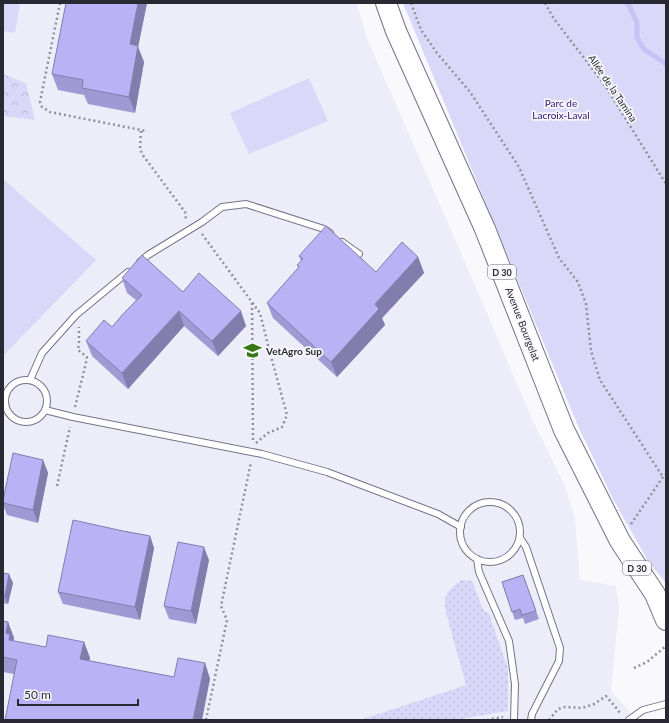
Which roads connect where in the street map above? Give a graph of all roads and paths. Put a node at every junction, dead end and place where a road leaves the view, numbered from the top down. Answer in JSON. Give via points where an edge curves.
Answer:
{"nodes":[{"id":1,"x":60,"y":3,"type":"edge"},
{"id":2,"x":386,"y":3,"type":"edge"},
{"id":3,"x":411,"y":3,"type":"edge"},
{"id":4,"x":545,"y":3,"type":"edge"},
{"id":5,"x":146,"y":132,"type":"dead end"},
{"id":6,"x":666,"y":184,"type":"edge"},
{"id":7,"x":196,"y":226,"type":"junction"},
{"id":8,"x":359,"y":254,"type":"edge"},
{"id":9,"x":136,"y":265,"type":"edge"},
{"id":10,"x":130,"y":270,"type":"edge"},
{"id":11,"x":252,"y":303,"type":"junction"},
{"id":12,"x":269,"y":349,"type":"junction"},
{"id":13,"x":288,"y":354,"type":"dead end"},
{"id":14,"x":30,"y":380,"type":"junction"},
{"id":15,"x":45,"y":410,"type":"junction"},
{"id":16,"x":8,"y":412,"type":"junction"},
{"id":17,"x":73,"y":417,"type":"junction"},
{"id":18,"x":3,"y":418,"type":"edge"},
{"id":19,"x":253,"y":452,"type":"junction"},
{"id":20,"x":666,"y":474,"type":"edge"},
{"id":21,"x":663,"y":477,"type":"junction"},
{"id":22,"x":57,"y":486,"type":"dead end"},
{"id":23,"x":461,"y":527,"type":"junction"},
{"id":24,"x":520,"y":538,"type":"junction"},
{"id":25,"x":620,"y":541,"type":"junction"},
{"id":26,"x":477,"y":559,"type":"junction"},
{"id":27,"x":660,"y":598,"type":"edge"},
{"id":28,"x":666,"y":620,"type":"edge"},
{"id":29,"x":666,"y":646,"type":"edge"},
{"id":30,"x":634,"y":668,"type":"dead end"},
{"id":31,"x":666,"y":704,"type":"edge"},
{"id":32,"x":206,"y":720,"type":"edge"},
{"id":33,"x":514,"y":720,"type":"edge"},
{"id":34,"x":531,"y":720,"type":"edge"},
{"id":35,"x":549,"y":720,"type":"edge"},
{"id":36,"x":622,"y":720,"type":"edge"},
{"id":37,"x":629,"y":720,"type":"edge"}],
"edges":[{"from":1,"to":5,"type":"path","via":[[40,102],[42,107],[50,112]]},
{"from":2,"to":25,"type":"main road","name":"Avenue Bourgelat","number":"D 30","via":[[396,31],[485,229],[564,430]]},
{"from":3,"to":21,"type":"path","via":[[421,30],[437,54],[470,92],[519,167],[559,258],[578,282],[586,304],[591,350],[600,380]]},
{"from":4,"to":6,"type":"path","name":"Allée de la Tamina","via":[[554,19],[604,84]]},
{"from":7,"to":8,"type":"lane","via":[[222,207],[246,204],[324,229]]},
{"from":7,"to":9,"type":"lane"},
{"from":7,"to":11,"type":"path"},
{"from":10,"to":14,"type":"lane","via":[[76,315],[42,353]]},
{"from":11,"to":12,"type":"path","via":[[260,313]]},
{"from":11,"to":19,"type":"path"},
{"from":12,"to":13,"type":"path"},
{"from":12,"to":19,"type":"path","via":[[287,415],[282,427],[268,433],[255,444]]},
{"from":14,"to":15,"type":"lane","via":[[41,386],[45,392]]},
{"from":14,"to":16,"type":"lane","via":[[23,380],[11,386],[5,399]]},
{"from":15,"to":16,"type":"lane","via":[[30,422],[18,420]]},
{"from":15,"to":17,"type":"lane"},
{"from":16,"to":18,"type":"lane"},
{"from":17,"to":19,"type":"lane"},
{"from":17,"to":22,"type":"path"},
{"from":19,"to":23,"type":"lane","via":[[327,472],[438,514]]},
{"from":19,"to":32,"type":"path","via":[[221,606],[227,620]]},
{"from":20,"to":21,"type":"path"},
{"from":21,"to":25,"type":"path"},
{"from":23,"to":24,"type":"lane","via":[[472,509],[491,502],[501,504],[517,518]]},
{"from":23,"to":26,"type":"lane","via":[[464,546],[469,554]]},
{"from":24,"to":26,"type":"lane","via":[[511,554],[504,559],[486,562]]},
{"from":24,"to":34,"type":"lane","via":[[526,547],[560,648],[559,661]]},
{"from":25,"to":27,"type":"main road","name":"Avenue Bourgelat","number":"D 30"},
{"from":26,"to":33,"type":"lane","via":[[479,572],[509,641],[515,684]]},
{"from":27,"to":28,"type":"main road","name":"Avenue Bourgelat","number":"D 30"},
{"from":29,"to":30,"type":"path","via":[[647,662]]},
{"from":31,"to":37,"type":"lane","via":[[643,710]]},
{"from":35,"to":36,"type":"path","via":[[558,709],[582,708],[606,696],[618,710]]}]}
